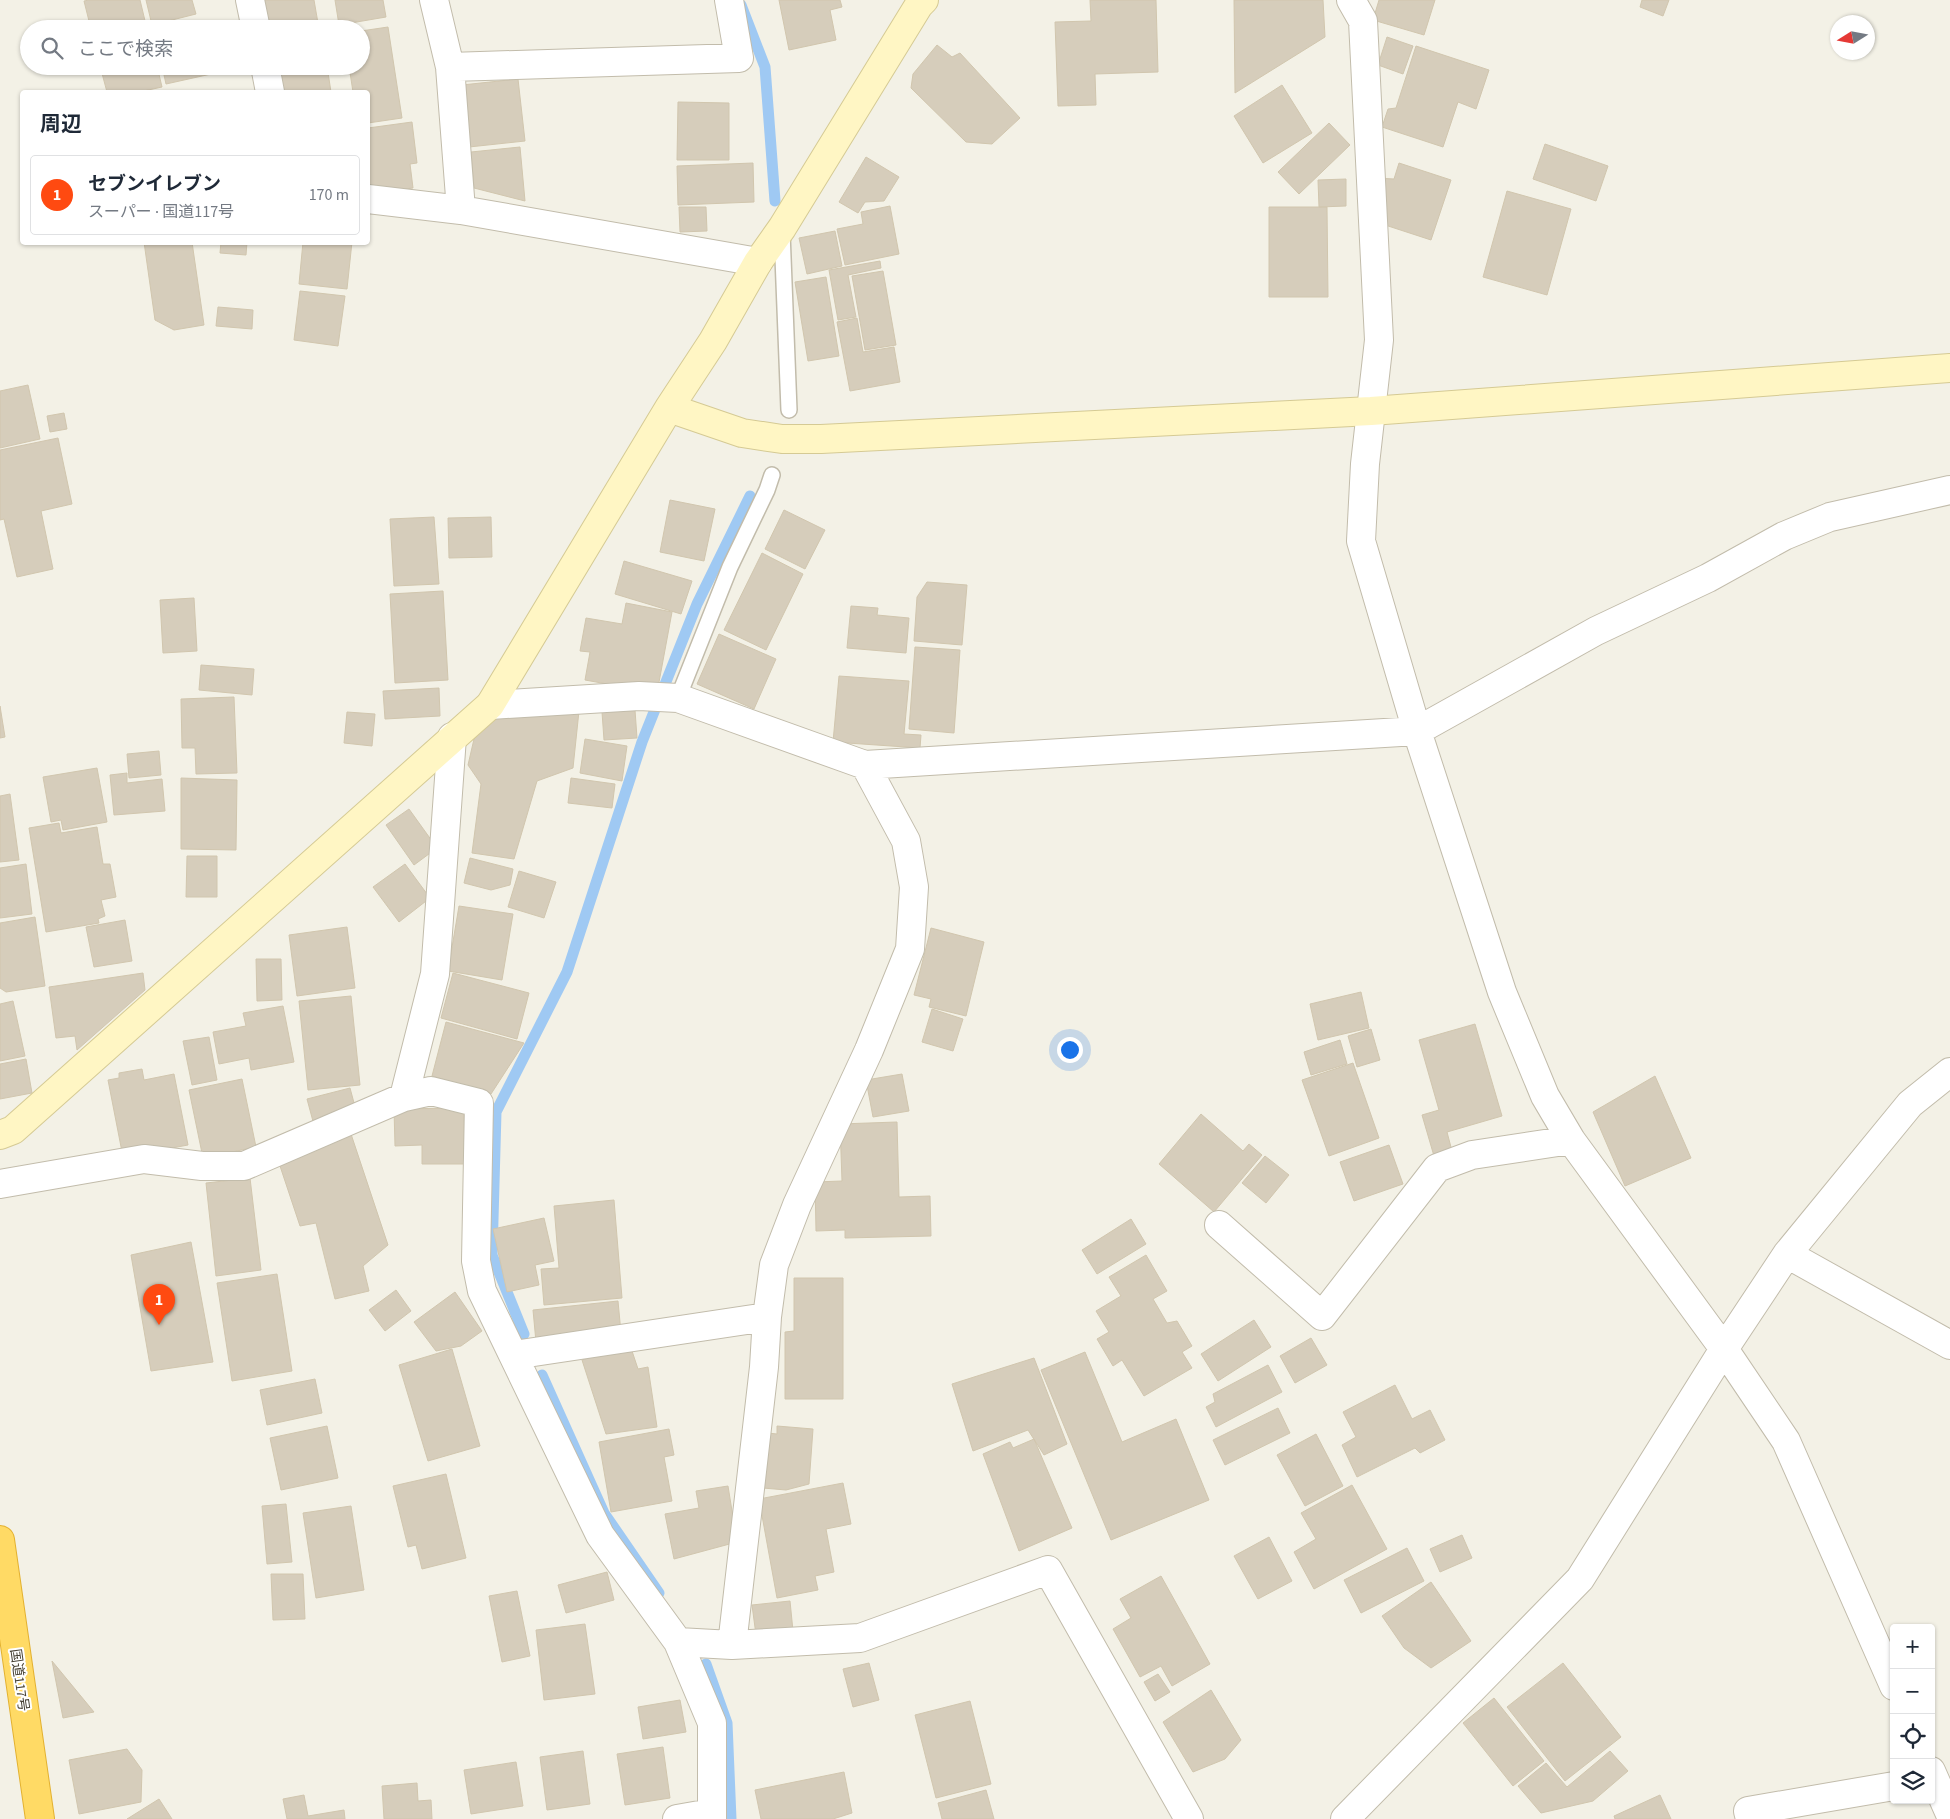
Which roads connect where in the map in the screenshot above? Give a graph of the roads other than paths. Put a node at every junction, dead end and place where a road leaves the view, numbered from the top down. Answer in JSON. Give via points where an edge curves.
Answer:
{"nodes":[{"id":1,"x":250,"y":0,"type":"edge"},
{"id":2,"x":434,"y":0,"type":"edge"},
{"id":3,"x":729,"y":0,"type":"edge"},
{"id":4,"x":924,"y":0,"type":"edge"},
{"id":5,"x":1351,"y":0,"type":"edge"},
{"id":6,"x":254,"y":20,"type":"edge"},
{"id":7,"x":450,"y":68,"type":"junction"},
{"id":8,"x":267,"y":75,"type":"edge"},
{"id":9,"x":270,"y":90,"type":"edge"},
{"id":10,"x":370,"y":199,"type":"edge"},
{"id":11,"x":461,"y":210,"type":"junction"},
{"id":12,"x":782,"y":228,"type":"junction"},
{"id":13,"x":758,"y":262,"type":"junction"},
{"id":14,"x":1950,"y":368,"type":"edge"},
{"id":15,"x":669,"y":408,"type":"junction"},
{"id":16,"x":789,"y":410,"type":"dead end"},
{"id":17,"x":1371,"y":411,"type":"junction"},
{"id":18,"x":772,"y":475,"type":"dead end"},
{"id":19,"x":1950,"y":490,"type":"edge"},
{"id":20,"x":673,"y":698,"type":"junction"},
{"id":21,"x":490,"y":705,"type":"junction"},
{"id":22,"x":1417,"y":731,"type":"junction"},
{"id":23,"x":452,"y":737,"type":"junction"},
{"id":24,"x":865,"y":765,"type":"junction"},
{"id":25,"x":1950,"y":1072,"type":"edge"},
{"id":26,"x":404,"y":1097,"type":"junction"},
{"id":27,"x":0,"y":1135,"type":"edge"},
{"id":28,"x":1571,"y":1140,"type":"junction"},
{"id":29,"x":0,"y":1184,"type":"edge"},
{"id":30,"x":1218,"y":1225,"type":"dead end"},
{"id":31,"x":1786,"y":1254,"type":"junction"},
{"id":32,"x":767,"y":1317,"type":"junction"},
{"id":33,"x":1950,"y":1346,"type":"edge"},
{"id":34,"x":1724,"y":1349,"type":"junction"},
{"id":35,"x":514,"y":1355,"type":"junction"},
{"id":36,"x":0,"y":1540,"type":"edge"},
{"id":37,"x":678,"y":1642,"type":"junction"},
{"id":38,"x":732,"y":1644,"type":"junction"},
{"id":39,"x":1890,"y":1677,"type":"edge"},
{"id":40,"x":1935,"y":1783,"type":"edge"},
{"id":41,"x":1890,"y":1787,"type":"edge"},
{"id":42,"x":1950,"y":1814,"type":"edge"},
{"id":43,"x":712,"y":1816,"type":"edge"},
{"id":44,"x":40,"y":1819,"type":"edge"},
{"id":45,"x":677,"y":1819,"type":"edge"},
{"id":46,"x":1189,"y":1819,"type":"edge"},
{"id":47,"x":1345,"y":1819,"type":"edge"},
{"id":48,"x":1750,"y":1819,"type":"edge"}],
"edges":[{"from":1,"to":6,"type":"street"},
{"from":2,"to":7,"type":"street"},
{"from":3,"to":7,"type":"street","via":[[739,58]]},
{"from":4,"to":12,"type":"street"},
{"from":5,"to":17,"type":"street","via":[[1363,20],[1379,340]]},
{"from":7,"to":11,"type":"street"},
{"from":8,"to":9,"type":"street"},
{"from":10,"to":11,"type":"street"},
{"from":11,"to":13,"type":"street"},
{"from":12,"to":13,"type":"street"},
{"from":12,"to":16,"type":"lane"},
{"from":13,"to":15,"type":"street","via":[[713,341]]},
{"from":14,"to":17,"type":"street"},
{"from":15,"to":17,"type":"street","via":[[742,433],[782,439]]},
{"from":15,"to":21,"type":"street"},
{"from":17,"to":22,"type":"street","via":[[1360,541]]},
{"from":18,"to":20,"type":"lane"},
{"from":19,"to":22,"type":"street","via":[[1830,517],[1784,536],[1708,578],[1596,632]]},
{"from":20,"to":21,"type":"street","via":[[639,696]]},
{"from":20,"to":24,"type":"street"},
{"from":21,"to":23,"type":"street"},
{"from":22,"to":24,"type":"street"},
{"from":22,"to":28,"type":"street","via":[[1502,992],[1545,1096]]},
{"from":23,"to":26,"type":"street","via":[[435,974]]},
{"from":23,"to":27,"type":"street","via":[[13,1130]]},
{"from":24,"to":32,"type":"street","via":[[906,842],[914,888],[910,949],[861,1067],[797,1205],[774,1265]]},
{"from":25,"to":31,"type":"street","via":[[1910,1104]]},
{"from":26,"to":29,"type":"street","via":[[244,1166],[202,1166],[144,1159]]},
{"from":26,"to":35,"type":"street","via":[[431,1091],[479,1104],[476,1261],[482,1291]]},
{"from":28,"to":30,"type":"street","via":[[1472,1155],[1437,1168],[1322,1316]]},
{"from":28,"to":34,"type":"street"},
{"from":31,"to":33,"type":"street"},
{"from":31,"to":34,"type":"street"},
{"from":32,"to":35,"type":"street"},
{"from":32,"to":38,"type":"street"},
{"from":34,"to":39,"type":"street","via":[[1786,1441]]},
{"from":34,"to":47,"type":"street","via":[[1580,1579]]},
{"from":35,"to":37,"type":"street","via":[[600,1535]]},
{"from":36,"to":44,"type":"highway","name":"国道117号"},
{"from":37,"to":38,"type":"street"},
{"from":37,"to":43,"type":"street","via":[[712,1723]]},
{"from":38,"to":46,"type":"street","via":[[860,1638],[1048,1570]]},
{"from":40,"to":42,"type":"street"},
{"from":41,"to":48,"type":"street","via":[[1748,1811]]},
{"from":43,"to":45,"type":"street"}]}
